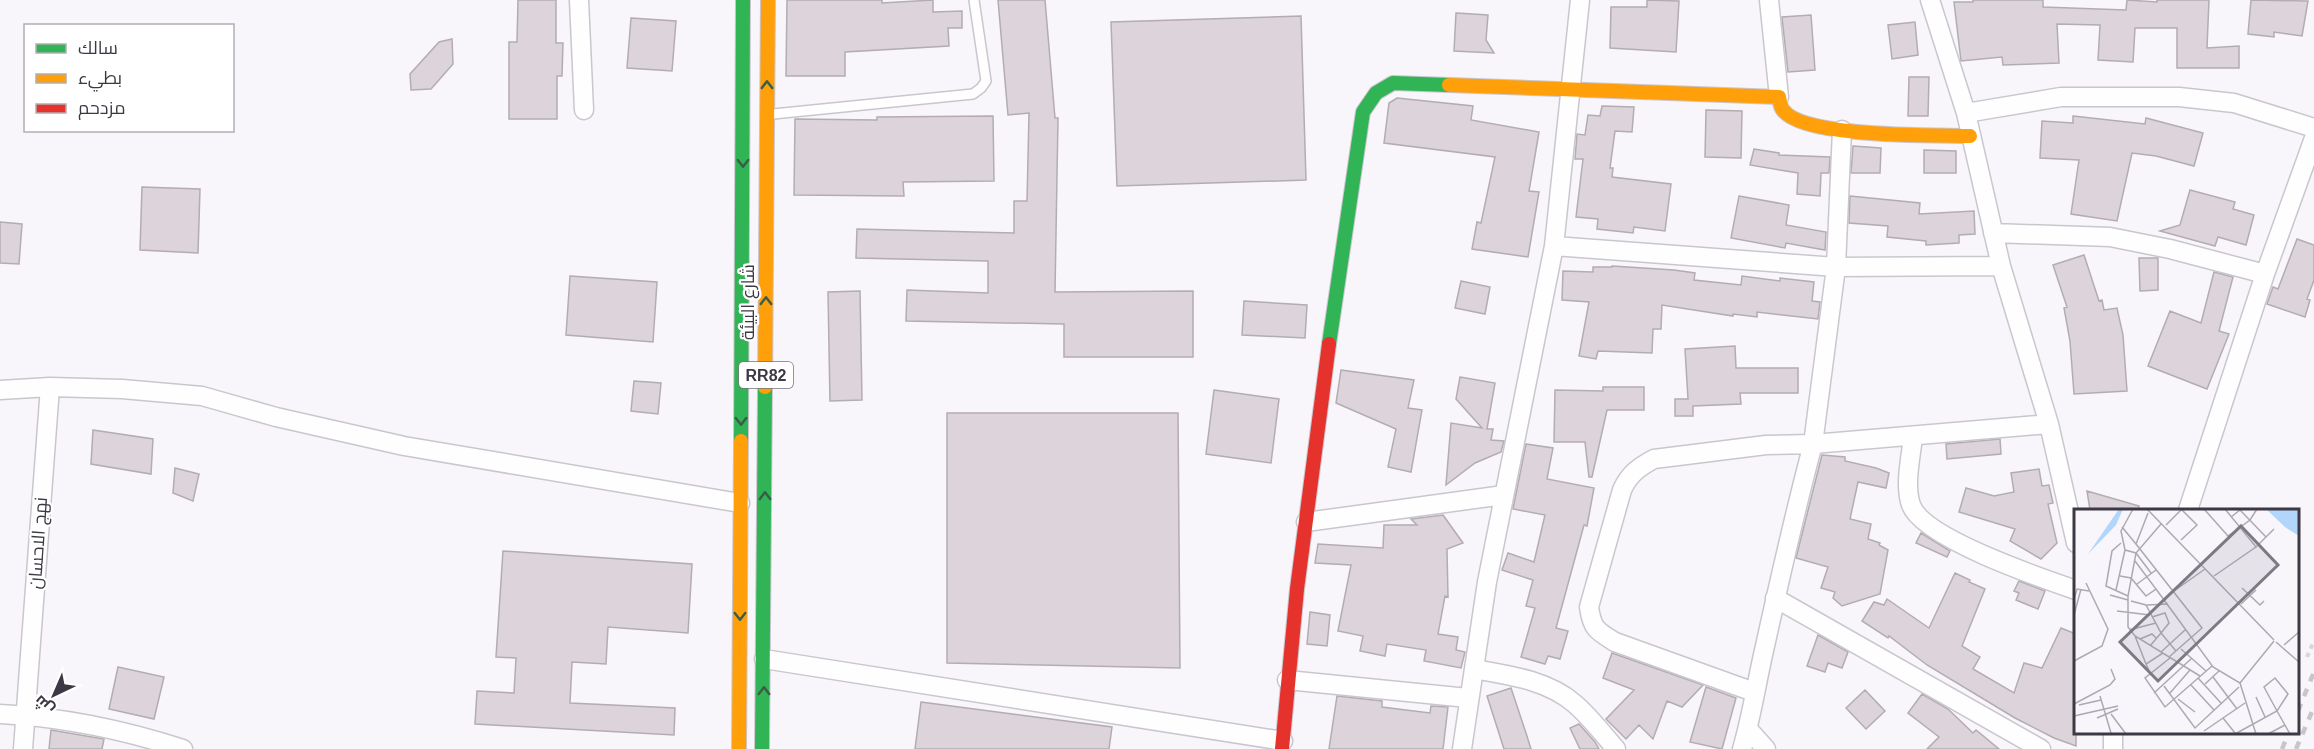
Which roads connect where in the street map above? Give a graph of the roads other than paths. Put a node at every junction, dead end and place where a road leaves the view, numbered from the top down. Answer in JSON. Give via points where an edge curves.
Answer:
{"nodes":[{"id":1,"x":579,"y":0,"type":"edge"},
{"id":2,"x":743,"y":0,"type":"edge"},
{"id":3,"x":768,"y":0,"type":"edge"},
{"id":4,"x":974,"y":0,"type":"edge"},
{"id":5,"x":1581,"y":0,"type":"edge"},
{"id":6,"x":1769,"y":0,"type":"edge"},
{"id":7,"x":1930,"y":0,"type":"edge"},
{"id":8,"x":1569,"y":90,"type":"junction"},
{"id":9,"x":1779,"y":97,"type":"junction"},
{"id":10,"x":584,"y":110,"type":"dead end"},
{"id":11,"x":1966,"y":113,"type":"junction"},
{"id":12,"x":767,"y":114,"type":"junction"},
{"id":13,"x":2314,"y":128,"type":"edge"},
{"id":14,"x":1842,"y":130,"type":"junction"},
{"id":15,"x":1970,"y":136,"type":"junction"},
{"id":16,"x":2314,"y":138,"type":"edge"},
{"id":17,"x":1993,"y":233,"type":"junction"},
{"id":18,"x":1554,"y":246,"type":"junction"},
{"id":19,"x":2001,"y":266,"type":"junction"},
{"id":20,"x":1836,"y":267,"type":"junction"},
{"id":21,"x":2265,"y":274,"type":"junction"},
{"id":22,"x":50,"y":387,"type":"junction"},
{"id":23,"x":0,"y":390,"type":"edge"},
{"id":24,"x":2049,"y":424,"type":"junction"},
{"id":25,"x":1913,"y":436,"type":"junction"},
{"id":26,"x":1813,"y":444,"type":"junction"},
{"id":27,"x":1504,"y":495,"type":"junction"},
{"id":28,"x":740,"y":503,"type":"junction"},
{"id":29,"x":2188,"y":509,"type":"edge"},
{"id":30,"x":1306,"y":522,"type":"junction"},
{"id":31,"x":2074,"y":534,"type":"edge"},
{"id":32,"x":2074,"y":589,"type":"edge"},
{"id":33,"x":1775,"y":598,"type":"junction"},
{"id":34,"x":764,"y":659,"type":"junction"},
{"id":35,"x":1474,"y":669,"type":"junction"},
{"id":36,"x":1287,"y":680,"type":"junction"},
{"id":37,"x":1754,"y":692,"type":"junction"},
{"id":38,"x":1468,"y":698,"type":"junction"},
{"id":39,"x":0,"y":714,"type":"edge"},
{"id":40,"x":26,"y":715,"type":"junction"},
{"id":41,"x":1749,"y":729,"type":"junction"},
{"id":42,"x":1282,"y":745,"type":"edge"},
{"id":43,"x":23,"y":749,"type":"edge"},
{"id":44,"x":183,"y":749,"type":"edge"},
{"id":45,"x":739,"y":749,"type":"edge"},
{"id":46,"x":762,"y":749,"type":"edge"},
{"id":47,"x":1462,"y":749,"type":"edge"},
{"id":48,"x":1617,"y":749,"type":"edge"},
{"id":49,"x":1742,"y":749,"type":"edge"},
{"id":50,"x":1766,"y":749,"type":"edge"},
{"id":51,"x":2041,"y":749,"type":"edge"}],
"edges":[{"from":1,"to":10,"type":"street"},
{"from":2,"to":28,"type":"main road","name":"شارع البيئة","number":"RR82","one_way":true},
{"from":12,"to":3,"type":"main road","name":"شارع البيئة","number":"RR82","one_way":true},
{"from":4,"to":12,"type":"lane","via":[[986,81],[974,94]]},
{"from":5,"to":8,"type":"street"},
{"from":6,"to":9,"type":"street"},
{"from":7,"to":11,"type":"street"},
{"from":8,"to":9,"type":"main road"},
{"from":8,"to":18,"type":"street"},
{"from":8,"to":30,"type":"main road","via":[[1394,83],[1368,102],[1363,112]]},
{"from":9,"to":14,"type":"main road","via":[[1783,111],[1796,121]]},
{"from":11,"to":13,"type":"street","via":[[2061,97],[2179,97],[2234,103]]},
{"from":11,"to":15,"type":"street"},
{"from":34,"to":12,"type":"main road","name":"شارع البيئة","number":"RR82","one_way":true},
{"from":14,"to":15,"type":"main road"},
{"from":14,"to":20,"type":"street"},
{"from":15,"to":17,"type":"street"},
{"from":16,"to":21,"type":"street"},
{"from":17,"to":19,"type":"street"},
{"from":17,"to":21,"type":"street","via":[[2110,237]]},
{"from":18,"to":20,"type":"street"},
{"from":18,"to":27,"type":"street"},
{"from":19,"to":20,"type":"street"},
{"from":19,"to":24,"type":"street"},
{"from":20,"to":26,"type":"street"},
{"from":21,"to":29,"type":"street"},
{"from":22,"to":23,"type":"street"},
{"from":22,"to":28,"type":"street","via":[[202,396],[404,446]]},
{"from":22,"to":40,"type":"street","name":"نهج الاحسان"},
{"from":24,"to":25,"type":"street"},
{"from":24,"to":31,"type":"street"},
{"from":25,"to":26,"type":"street"},
{"from":25,"to":32,"type":"street","via":[[1908,489],[1911,507],[1921,518],[1970,547]]},
{"from":26,"to":33,"type":"street"},
{"from":26,"to":37,"type":"street","via":[[1736,448],[1654,459],[1641,466],[1628,476],[1622,490],[1589,607],[1591,623],[1615,642]]},
{"from":27,"to":30,"type":"street"},
{"from":27,"to":35,"type":"street"},
{"from":28,"to":45,"type":"main road","name":"شارع البيئة","number":"RR82","one_way":true},
{"from":30,"to":36,"type":"main road"},
{"from":33,"to":37,"type":"street"},
{"from":33,"to":51,"type":"street"},
{"from":34,"to":42,"type":"street"},
{"from":46,"to":34,"type":"main road","name":"شارع البيئة","number":"RR82","one_way":true},
{"from":35,"to":38,"type":"street"},
{"from":35,"to":48,"type":"street","via":[[1513,676],[1559,693],[1575,703]]},
{"from":36,"to":38,"type":"street"},
{"from":36,"to":42,"type":"main road"},
{"from":37,"to":41,"type":"street"},
{"from":38,"to":47,"type":"street"},
{"from":39,"to":40,"type":"street"},
{"from":40,"to":43,"type":"street","name":"نهج الاحسان"},
{"from":40,"to":44,"type":"street","via":[[107,729]]},
{"from":41,"to":49,"type":"street"},
{"from":41,"to":50,"type":"street"}]}
